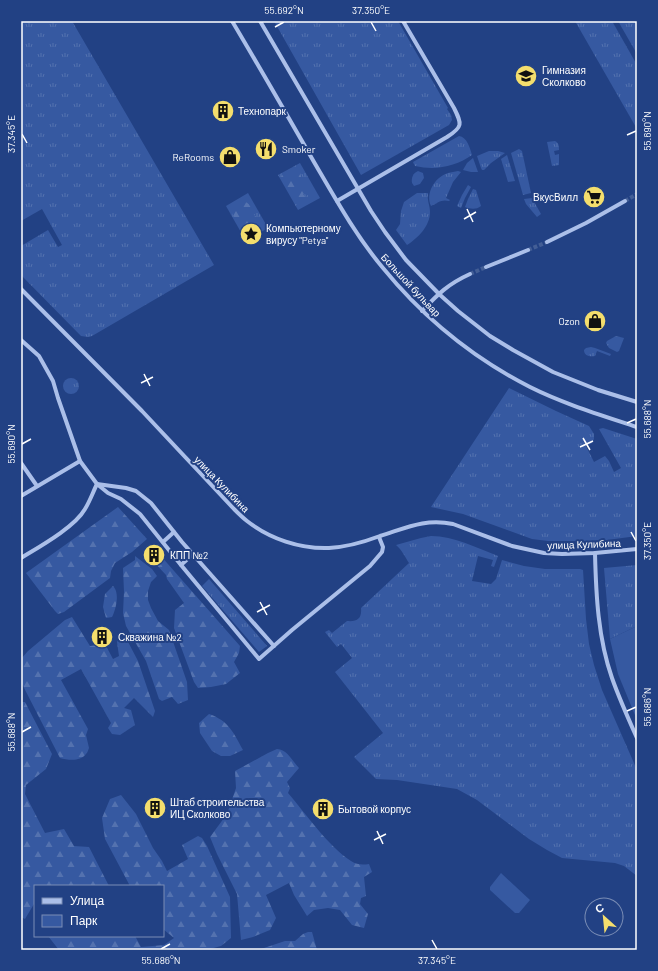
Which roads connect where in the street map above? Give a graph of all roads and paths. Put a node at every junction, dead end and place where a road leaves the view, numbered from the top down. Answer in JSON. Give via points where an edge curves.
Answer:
{"nodes":[{"id":1,"x":232,"y":21,"type":"edge"},
{"id":2,"x":260,"y":21,"type":"edge"},
{"id":3,"x":403,"y":21,"type":"edge"},
{"id":4,"x":358,"y":189,"type":"junction"},
{"id":5,"x":337,"y":201,"type":"junction"},
{"id":6,"x":625,"y":201,"type":"tunnel mouth"},
{"id":7,"x":547,"y":242,"type":"tunnel mouth"},
{"id":8,"x":528,"y":250,"type":"tunnel mouth"},
{"id":9,"x":486,"y":267,"type":"tunnel mouth"},
{"id":10,"x":470,"y":274,"type":"tunnel mouth"},
{"id":11,"x":21,"y":289,"type":"edge"},
{"id":12,"x":439,"y":294,"type":"junction"},
{"id":13,"x":422,"y":311,"type":"junction"},
{"id":14,"x":21,"y":340,"type":"edge"},
{"id":15,"x":637,"y":402,"type":"edge"},
{"id":16,"x":637,"y":427,"type":"edge"},
{"id":17,"x":80,"y":461,"type":"junction"},
{"id":18,"x":21,"y":463,"type":"edge"},
{"id":19,"x":96,"y":484,"type":"junction"},
{"id":20,"x":37,"y":486,"type":"junction"},
{"id":21,"x":21,"y":496,"type":"edge"},
{"id":22,"x":174,"y":532,"type":"junction"},
{"id":23,"x":379,"y":537,"type":"junction"},
{"id":24,"x":162,"y":542,"type":"junction"},
{"id":25,"x":637,"y":549,"type":"edge"},
{"id":26,"x":595,"y":553,"type":"junction"},
{"id":27,"x":193,"y":554,"type":"junction"},
{"id":28,"x":21,"y":558,"type":"edge"},
{"id":29,"x":181,"y":565,"type":"junction"},
{"id":30,"x":274,"y":646,"type":"junction"},
{"id":31,"x":637,"y":738,"type":"edge"}],
"edges":[{"from":1,"to":5,"type":"street","name":"Большой бульвар"},
{"from":2,"to":4,"type":"street","name":"Большой бульвар"},
{"from":3,"to":4,"type":"street","via":[[454,108],[460,125],[447,137]]},
{"from":4,"to":5,"type":"street"},
{"from":4,"to":12,"type":"street","name":"Большой бульвар","via":[[406,260]]},
{"from":5,"to":13,"type":"street","name":"Большой бульвар","via":[[382,268]]},
{"from":6,"to":7,"type":"street"},
{"from":8,"to":9,"type":"street"},
{"from":10,"to":12,"type":"street","via":[[455,281]]},
{"from":11,"to":23,"type":"street","name":"улица Кулибина","via":[[248,522],[273,537],[308,547],[330,548]]},
{"from":12,"to":13,"type":"street"},
{"from":12,"to":15,"type":"street","name":"Большой бульвар","via":[[490,336],[553,372]]},
{"from":13,"to":16,"type":"street","name":"Большой бульвар","via":[[484,360],[530,387],[556,399]]},
{"from":14,"to":17,"type":"street","via":[[39,356],[53,381]]},
{"from":17,"to":19,"type":"street"},
{"from":17,"to":20,"type":"street"},
{"from":18,"to":20,"type":"street"},
{"from":19,"to":22,"type":"street","via":[[136,491],[151,503]]},
{"from":19,"to":24,"type":"street","via":[[140,514]]},
{"from":19,"to":28,"type":"street","via":[[85,511],[72,525]]},
{"from":20,"to":21,"type":"street"},
{"from":22,"to":24,"type":"street"},
{"from":22,"to":27,"type":"street"},
{"from":23,"to":26,"type":"street","name":"улица Кулибина","via":[[422,523],[443,522],[512,546],[544,553]]},
{"from":23,"to":30,"type":"street","via":[[382,552],[370,566]]},
{"from":24,"to":29,"type":"street"},
{"from":25,"to":26,"type":"street","name":"улица Кулибина"},
{"from":26,"to":31,"type":"street","via":[[599,623],[603,645],[618,695]]},
{"from":27,"to":29,"type":"street"},
{"from":27,"to":30,"type":"street"},
{"from":29,"to":30,"type":"street","via":[[259,659]]}]}
